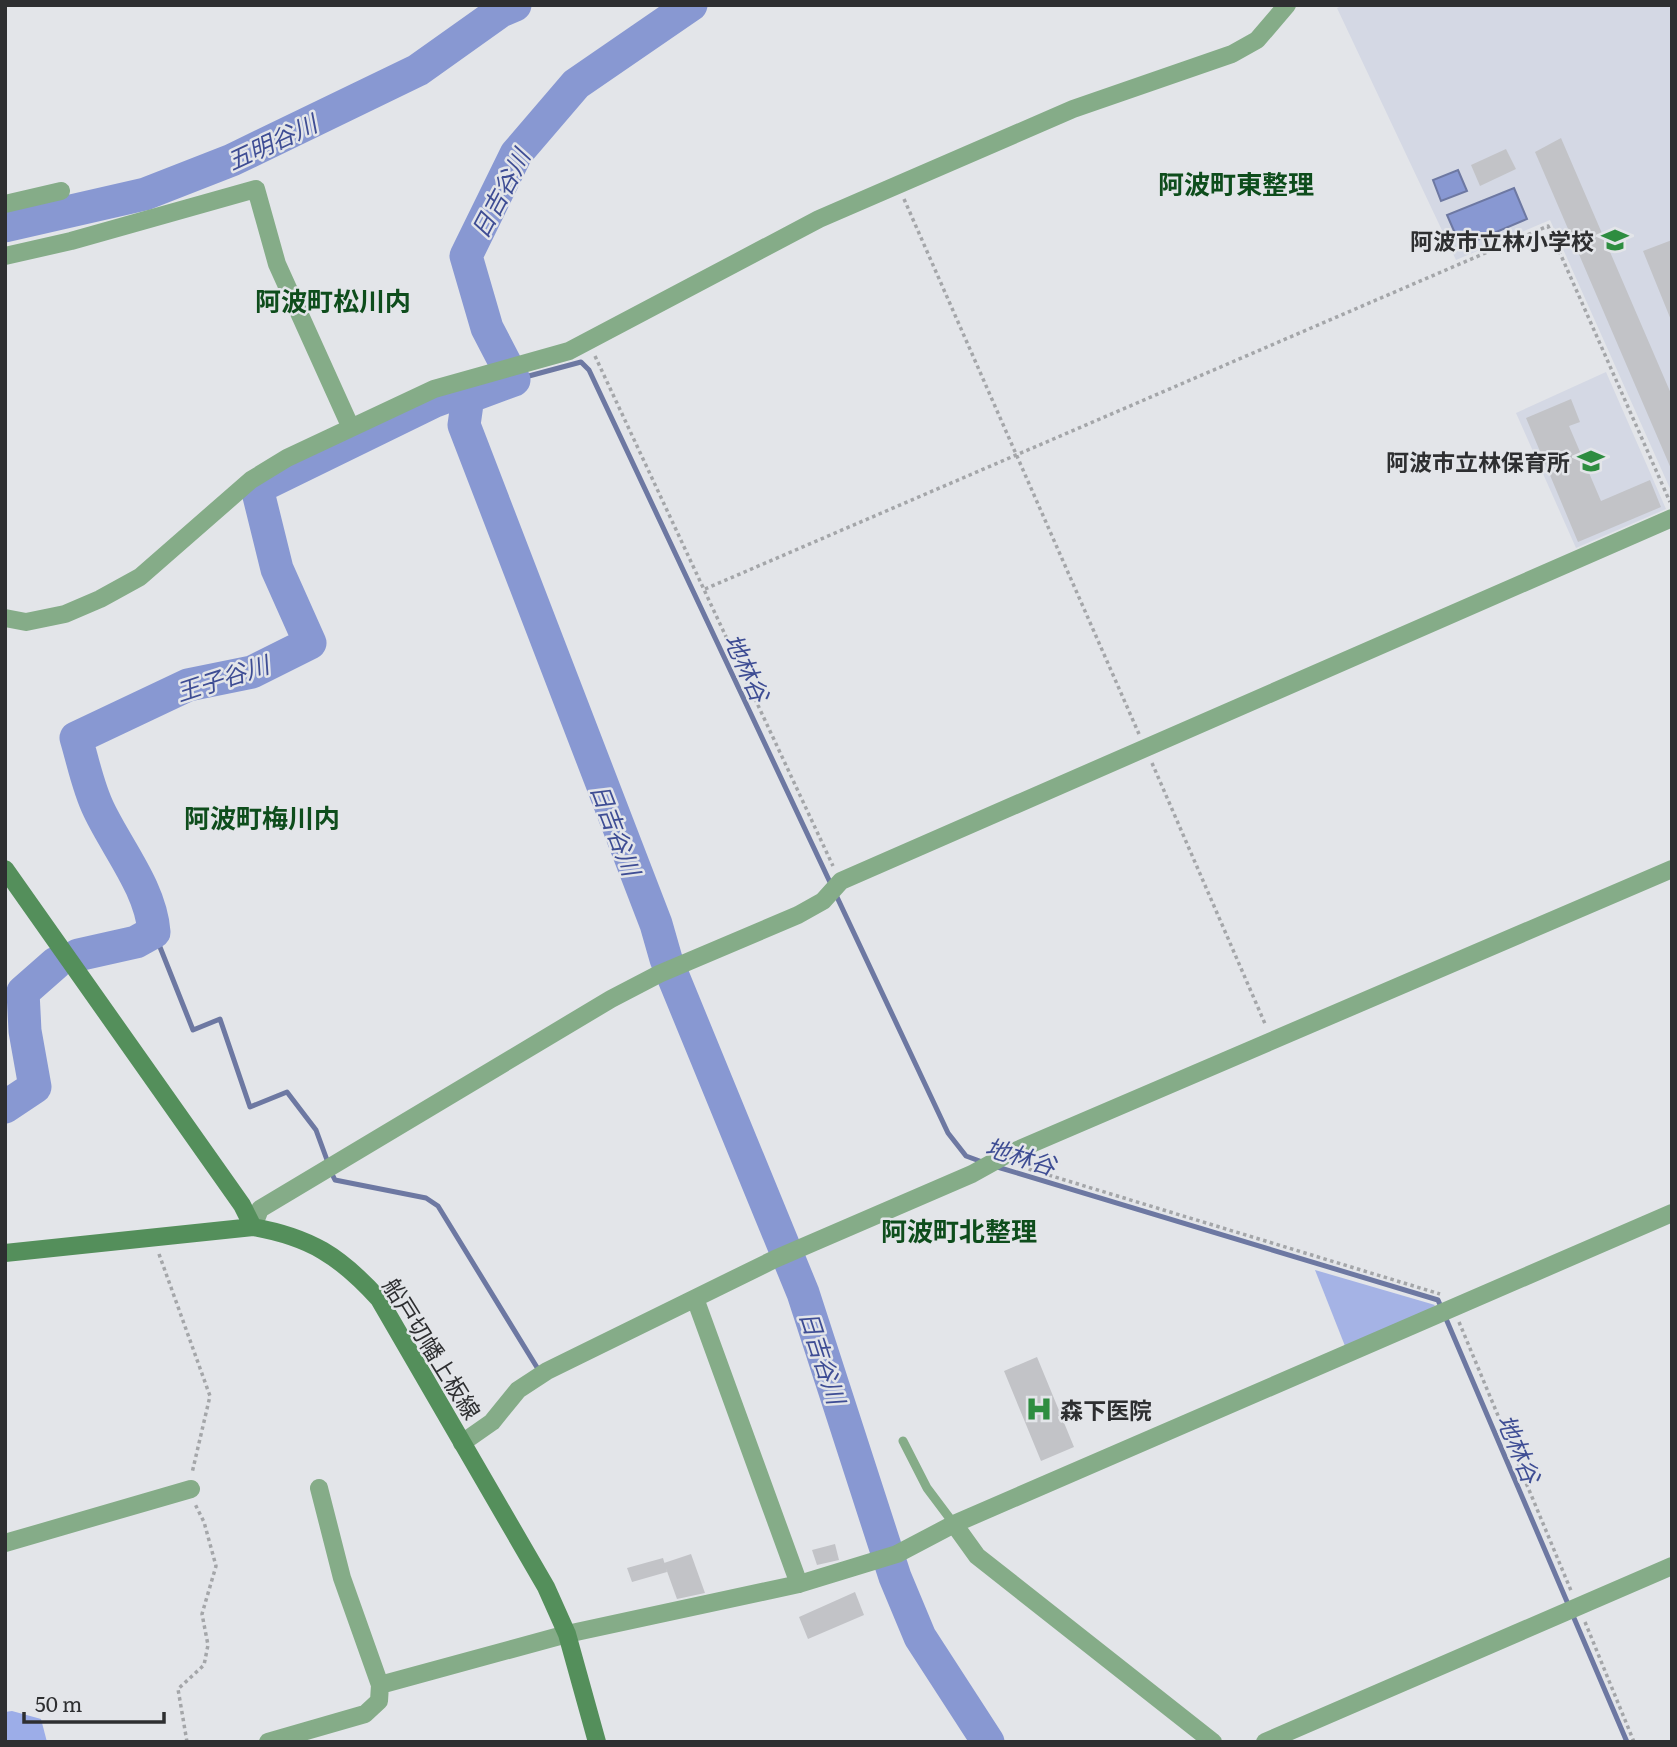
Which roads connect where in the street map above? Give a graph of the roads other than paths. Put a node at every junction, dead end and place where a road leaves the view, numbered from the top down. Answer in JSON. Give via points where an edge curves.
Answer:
{"nodes":[{"id":1,"x":1287,"y":5,"type":"edge"},
{"id":2,"x":61,"y":191,"type":"dead end"},
{"id":3,"x":5,"y":204,"type":"edge"},
{"id":4,"x":5,"y":256,"type":"edge"},
{"id":5,"x":351,"y":428,"type":"junction"},
{"id":6,"x":1672,"y":518,"type":"edge"},
{"id":7,"x":5,"y":618,"type":"edge"},
{"id":8,"x":5,"y":869,"type":"edge"},
{"id":9,"x":1672,"y":869,"type":"edge"},
{"id":10,"x":1672,"y":1213,"type":"edge"},
{"id":11,"x":253,"y":1227,"type":"junction"},
{"id":12,"x":5,"y":1253,"type":"edge"},
{"id":13,"x":696,"y":1301,"type":"junction"},
{"id":14,"x":903,"y":1441,"type":"dead end"},
{"id":15,"x":462,"y":1443,"type":"junction"},
{"id":16,"x":319,"y":1488,"type":"dead end"},
{"id":17,"x":191,"y":1489,"type":"dead end"},
{"id":18,"x":954,"y":1524,"type":"junction"},
{"id":19,"x":5,"y":1543,"type":"edge"},
{"id":20,"x":1672,"y":1566,"type":"edge"},
{"id":21,"x":799,"y":1584,"type":"junction"},
{"id":22,"x":567,"y":1634,"type":"junction"},
{"id":23,"x":380,"y":1685,"type":"junction"},
{"id":24,"x":268,"y":1742,"type":"edge"},
{"id":25,"x":597,"y":1742,"type":"edge"},
{"id":26,"x":1213,"y":1742,"type":"edge"},
{"id":27,"x":1265,"y":1742,"type":"edge"}],
"edges":[{"from":1,"to":5,"type":"street","via":[[1257,40],[1231,54],[1073,109],[820,219],[569,351],[455,382]]},
{"from":2,"to":3,"type":"street"},
{"from":4,"to":5,"type":"street","via":[[256,189],[277,264]]},
{"from":5,"to":7,"type":"street","via":[[251,480],[140,576],[100,599],[65,614],[26,622]]},
{"from":6,"to":11,"type":"street","via":[[836,886],[798,915],[659,974],[260,1209]]},
{"from":8,"to":11,"type":"main road"},
{"from":9,"to":13,"type":"street","via":[[795,1250]]},
{"from":10,"to":18,"type":"street"},
{"from":11,"to":12,"type":"main road","name":"船戸切幡上板線"},
{"from":11,"to":15,"type":"main road","name":"船戸切幡上板線","via":[[290,1233],[354,1271],[379,1299]]},
{"from":13,"to":15,"type":"street","via":[[547,1371],[518,1390],[492,1422]]},
{"from":13,"to":21,"type":"street"},
{"from":14,"to":18,"type":"lane","via":[[927,1488]]},
{"from":15,"to":22,"type":"main road","name":"船戸切幡上板線","via":[[546,1587]]},
{"from":16,"to":23,"type":"street","via":[[342,1578]]},
{"from":17,"to":19,"type":"street"},
{"from":18,"to":21,"type":"street","via":[[879,1561]]},
{"from":18,"to":26,"type":"street","via":[[977,1556]]},
{"from":20,"to":27,"type":"street"},
{"from":21,"to":22,"type":"street"},
{"from":22,"to":23,"type":"street"},
{"from":22,"to":25,"type":"main road","name":"船戸切幡上板線"},
{"from":23,"to":24,"type":"street","via":[[379,1701],[365,1714]]}]}
